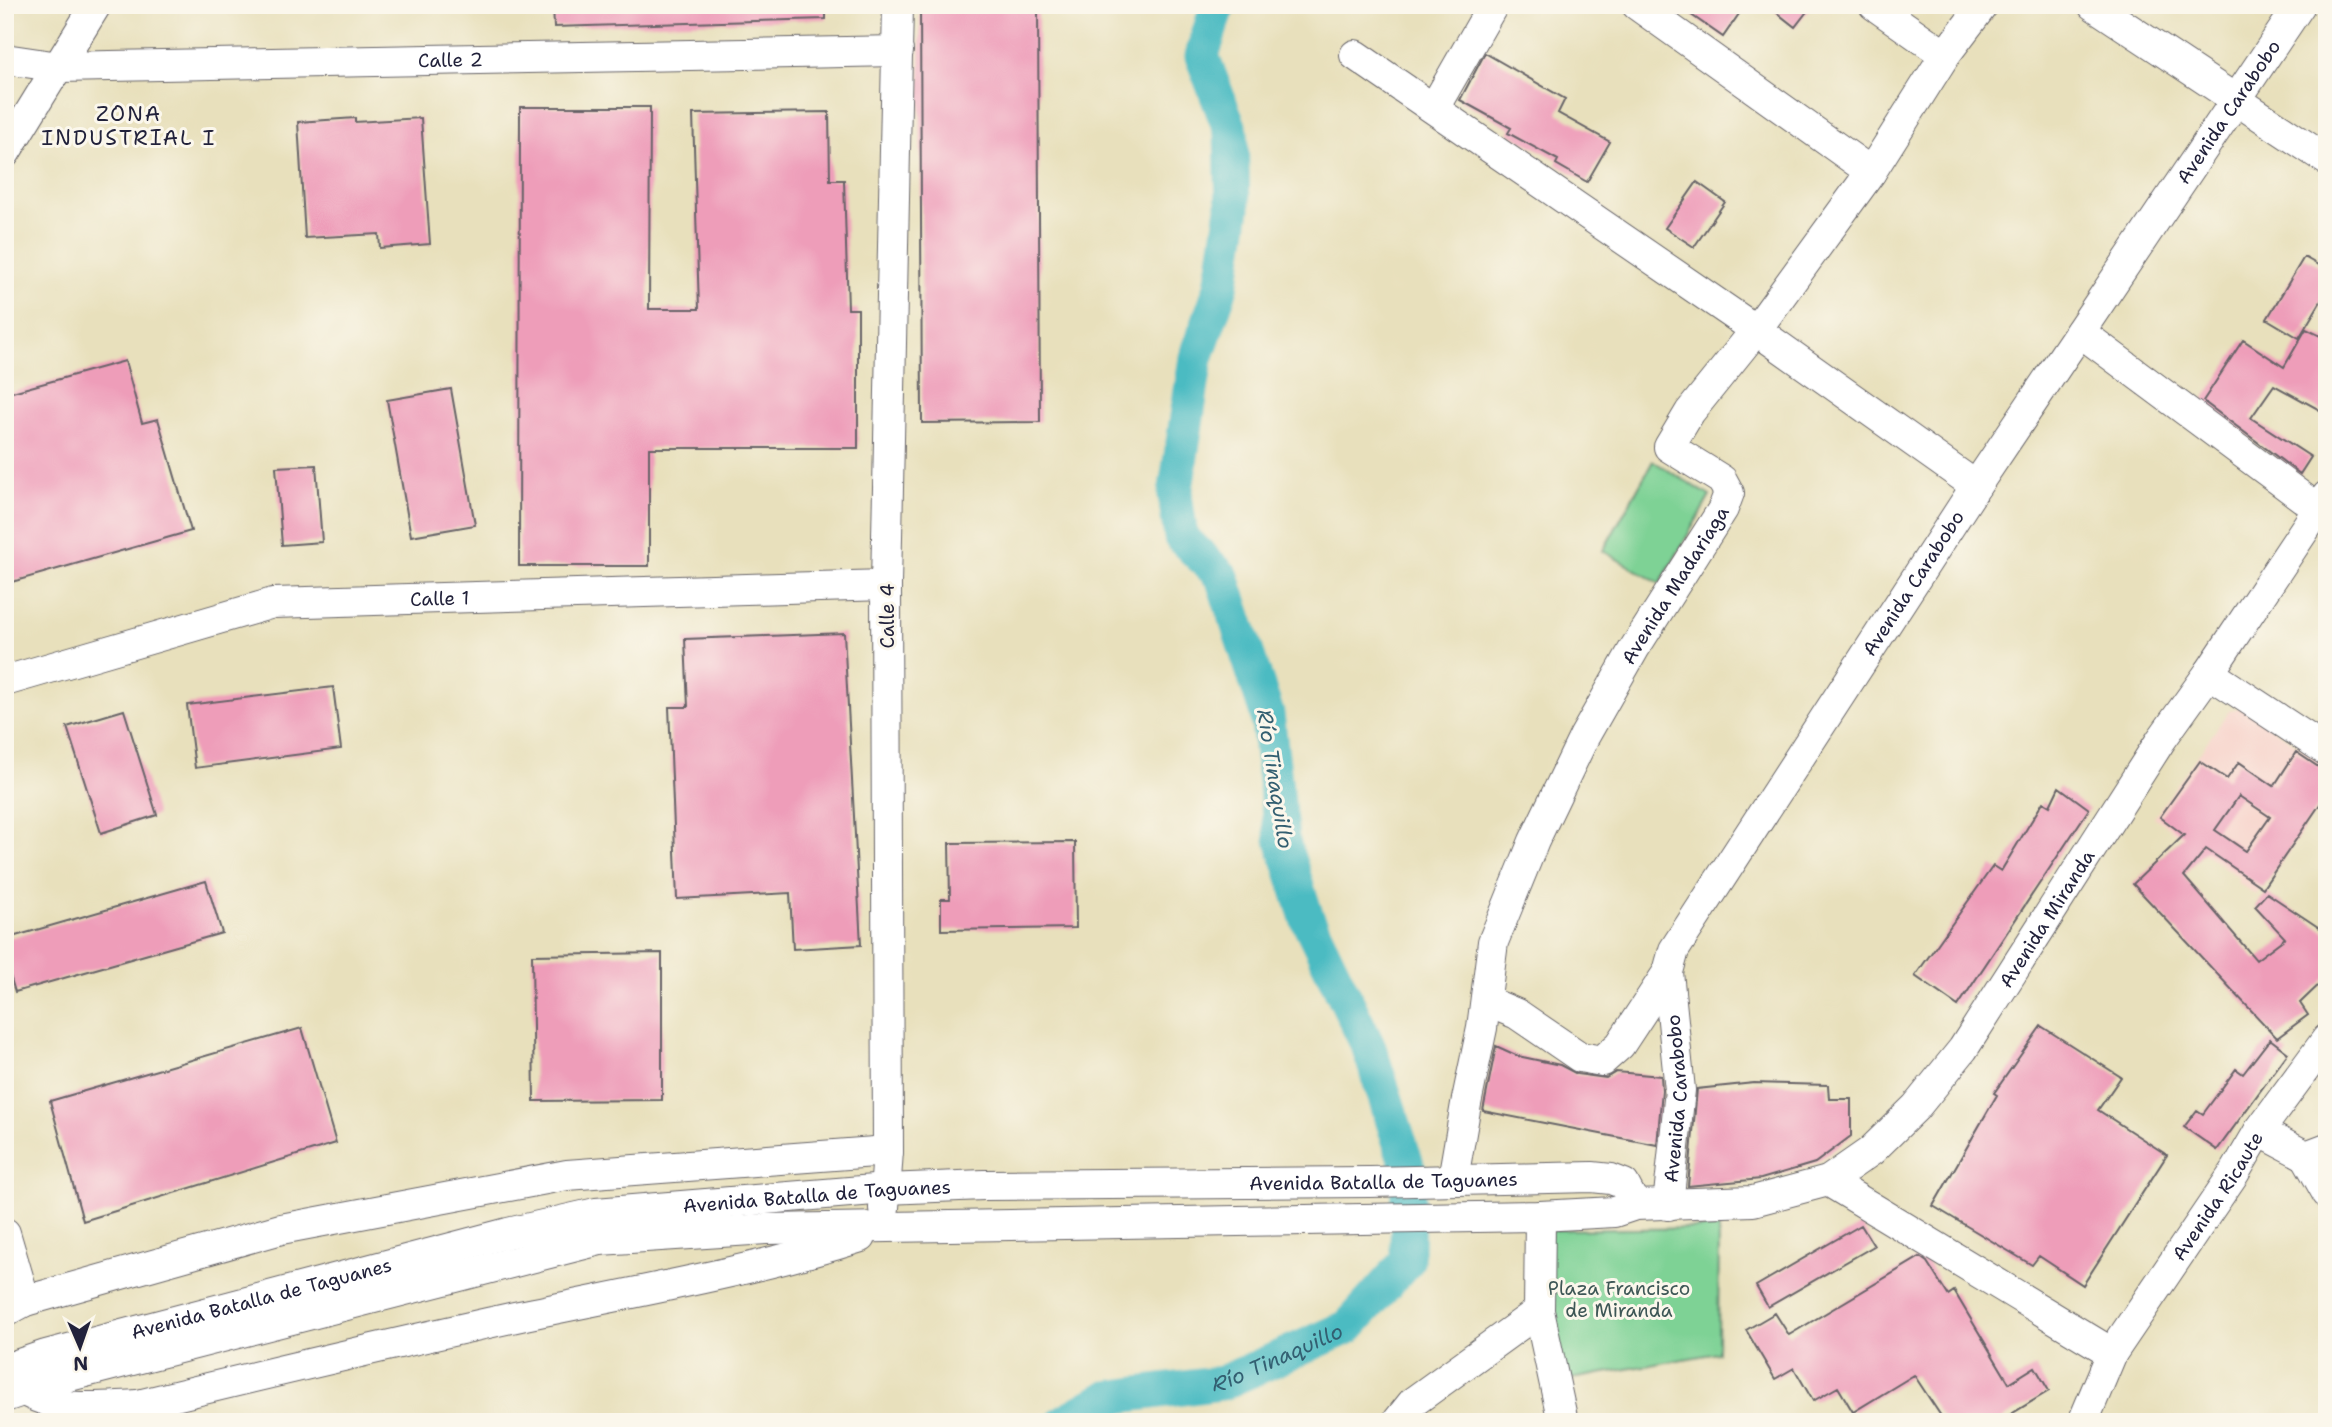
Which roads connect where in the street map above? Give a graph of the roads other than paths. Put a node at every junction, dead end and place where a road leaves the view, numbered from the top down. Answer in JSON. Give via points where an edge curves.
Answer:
{"nodes":[{"id":1,"x":96,"y":5,"type":"edge"},
{"id":2,"x":898,"y":5,"type":"edge"},
{"id":3,"x":1493,"y":5,"type":"edge"},
{"id":4,"x":1637,"y":5,"type":"edge"},
{"id":5,"x":1874,"y":5,"type":"edge"},
{"id":6,"x":1983,"y":5,"type":"edge"},
{"id":7,"x":2092,"y":5,"type":"edge"},
{"id":8,"x":2300,"y":5,"type":"edge"},
{"id":9,"x":898,"y":51,"type":"junction"},
{"id":10,"x":1355,"y":55,"type":"dead end"},
{"id":11,"x":1945,"y":55,"type":"junction"},
{"id":12,"x":5,"y":59,"type":"edge"},
{"id":13,"x":59,"y":67,"type":"junction"},
{"id":14,"x":2235,"y":100,"type":"junction"},
{"id":15,"x":1434,"y":108,"type":"junction"},
{"id":16,"x":5,"y":153,"type":"edge"},
{"id":17,"x":2327,"y":159,"type":"edge"},
{"id":18,"x":1871,"y":172,"type":"junction"},
{"id":19,"x":1756,"y":330,"type":"junction"},
{"id":20,"x":2080,"y":332,"type":"junction"},
{"id":21,"x":1976,"y":486,"type":"junction"},
{"id":22,"x":2322,"y":502,"type":"edge"},
{"id":23,"x":887,"y":585,"type":"junction"},
{"id":24,"x":2209,"y":673,"type":"junction"},
{"id":25,"x":5,"y":681,"type":"edge"},
{"id":26,"x":2327,"y":751,"type":"edge"},
{"id":27,"x":1668,"y":972,"type":"junction"},
{"id":28,"x":1486,"y":1002,"type":"junction"},
{"id":29,"x":2327,"y":1039,"type":"edge"},
{"id":30,"x":2259,"y":1131,"type":"junction"},
{"id":31,"x":888,"y":1151,"type":"junction"},
{"id":32,"x":2317,"y":1152,"type":"edge"},
{"id":33,"x":1445,"y":1180,"type":"junction"},
{"id":34,"x":1828,"y":1181,"type":"junction"},
{"id":35,"x":886,"y":1189,"type":"junction"},
{"id":36,"x":2327,"y":1193,"type":"edge"},
{"id":37,"x":1635,"y":1205,"type":"junction"},
{"id":38,"x":1668,"y":1205,"type":"junction"},
{"id":39,"x":1540,"y":1216,"type":"junction"},
{"id":40,"x":883,"y":1226,"type":"junction"},
{"id":41,"x":5,"y":1233,"type":"edge"},
{"id":42,"x":15,"y":1307,"type":"edge"},
{"id":43,"x":1539,"y":1311,"type":"junction"},
{"id":44,"x":2112,"y":1353,"type":"junction"},
{"id":45,"x":11,"y":1386,"type":"edge"},
{"id":46,"x":140,"y":1413,"type":"edge"},
{"id":47,"x":1397,"y":1422,"type":"edge"},
{"id":48,"x":1563,"y":1422,"type":"edge"},
{"id":49,"x":2083,"y":1422,"type":"edge"}],
"edges":[{"from":1,"to":13,"type":"street"},
{"from":2,"to":9,"type":"street","name":"Calle 4"},
{"from":3,"to":15,"type":"street"},
{"from":4,"to":18,"type":"street"},
{"from":5,"to":11,"type":"street"},
{"from":6,"to":11,"type":"street","name":"Avenida Madariaga"},
{"from":7,"to":14,"type":"street"},
{"from":8,"to":14,"type":"street","name":"Avenida Carabobo"},
{"from":9,"to":13,"type":"street","name":"Calle 2"},
{"from":9,"to":23,"type":"street","name":"Calle 4"},
{"from":10,"to":15,"type":"street"},
{"from":11,"to":18,"type":"street","name":"Avenida Madariaga"},
{"from":12,"to":13,"type":"street","name":"Calle 2"},
{"from":13,"to":16,"type":"street"},
{"from":14,"to":17,"type":"street"},
{"from":14,"to":20,"type":"street","name":"Avenida Carabobo"},
{"from":15,"to":19,"type":"street"},
{"from":18,"to":19,"type":"street","name":"Avenida Madariaga"},
{"from":19,"to":21,"type":"street"},
{"from":19,"to":28,"type":"street","name":"Avenida Madariaga","via":[[1690,412],[1669,447],[1722,480],[1729,493],[1584,737],[1534,841],[1493,942]]},
{"from":20,"to":21,"type":"street","name":"Avenida Carabobo"},
{"from":20,"to":22,"type":"street"},
{"from":21,"to":27,"type":"street","name":"Avenida Carabobo","via":[[1674,950]]},
{"from":22,"to":24,"type":"street","name":"Avenida Miranda"},
{"from":23,"to":25,"type":"street","name":"Calle 1","via":[[273,603]]},
{"from":23,"to":31,"type":"street","name":"Calle 4"},
{"from":24,"to":26,"type":"street"},
{"from":24,"to":34,"type":"street","name":"Avenida Miranda","via":[[1963,1049],[1916,1107],[1871,1151]]},
{"from":27,"to":28,"type":"street","via":[[1620,1045],[1602,1061],[1580,1057],[1517,1014]]},
{"from":27,"to":38,"type":"street","name":"Avenida Carabobo","via":[[1680,1090]]},
{"from":28,"to":33,"type":"street","name":"Avenida Madariaga"},
{"from":29,"to":30,"type":"street","name":"Avenida Ricaute"},
{"from":30,"to":32,"type":"street"},
{"from":30,"to":44,"type":"street","name":"Avenida Ricaute"},
{"from":31,"to":35,"type":"street","name":"Calle 4"},
{"from":31,"to":42,"type":"street","via":[[567,1175],[281,1229]]},
{"from":32,"to":36,"type":"street"},
{"from":33,"to":35,"type":"street","name":"Avenida Batalla de Taguanes"},
{"from":33,"to":37,"type":"street","name":"Avenida Batalla de Taguanes","via":[[1611,1179],[1624,1184]]},
{"from":34,"to":38,"type":"street","name":"Avenida Miranda","via":[[1753,1201]]},
{"from":34,"to":44,"type":"street"},
{"from":35,"to":40,"type":"street","name":"Calle 4"},
{"from":35,"to":45,"type":"street","name":"Avenida Batalla de Taguanes","via":[[596,1213],[46,1354]]},
{"from":37,"to":38,"type":"street","name":"Avenida Batalla de Taguanes"},
{"from":37,"to":39,"type":"street","name":"Avenida Batalla de Taguanes","via":[[1614,1212]]},
{"from":39,"to":40,"type":"street","name":"Avenida Batalla de Taguanes"},
{"from":39,"to":43,"type":"street"},
{"from":40,"to":45,"type":"street","name":"Avenida Batalla de Taguanes","via":[[600,1240],[67,1377]]},
{"from":40,"to":46,"type":"street","via":[[810,1253],[407,1341]]},
{"from":41,"to":42,"type":"street"},
{"from":43,"to":47,"type":"street","via":[[1413,1402]]},
{"from":43,"to":48,"type":"street"},
{"from":44,"to":49,"type":"street","name":"Avenida Ricaute"},
{"from":45,"to":46,"type":"street","via":[[45,1402]]}]}
